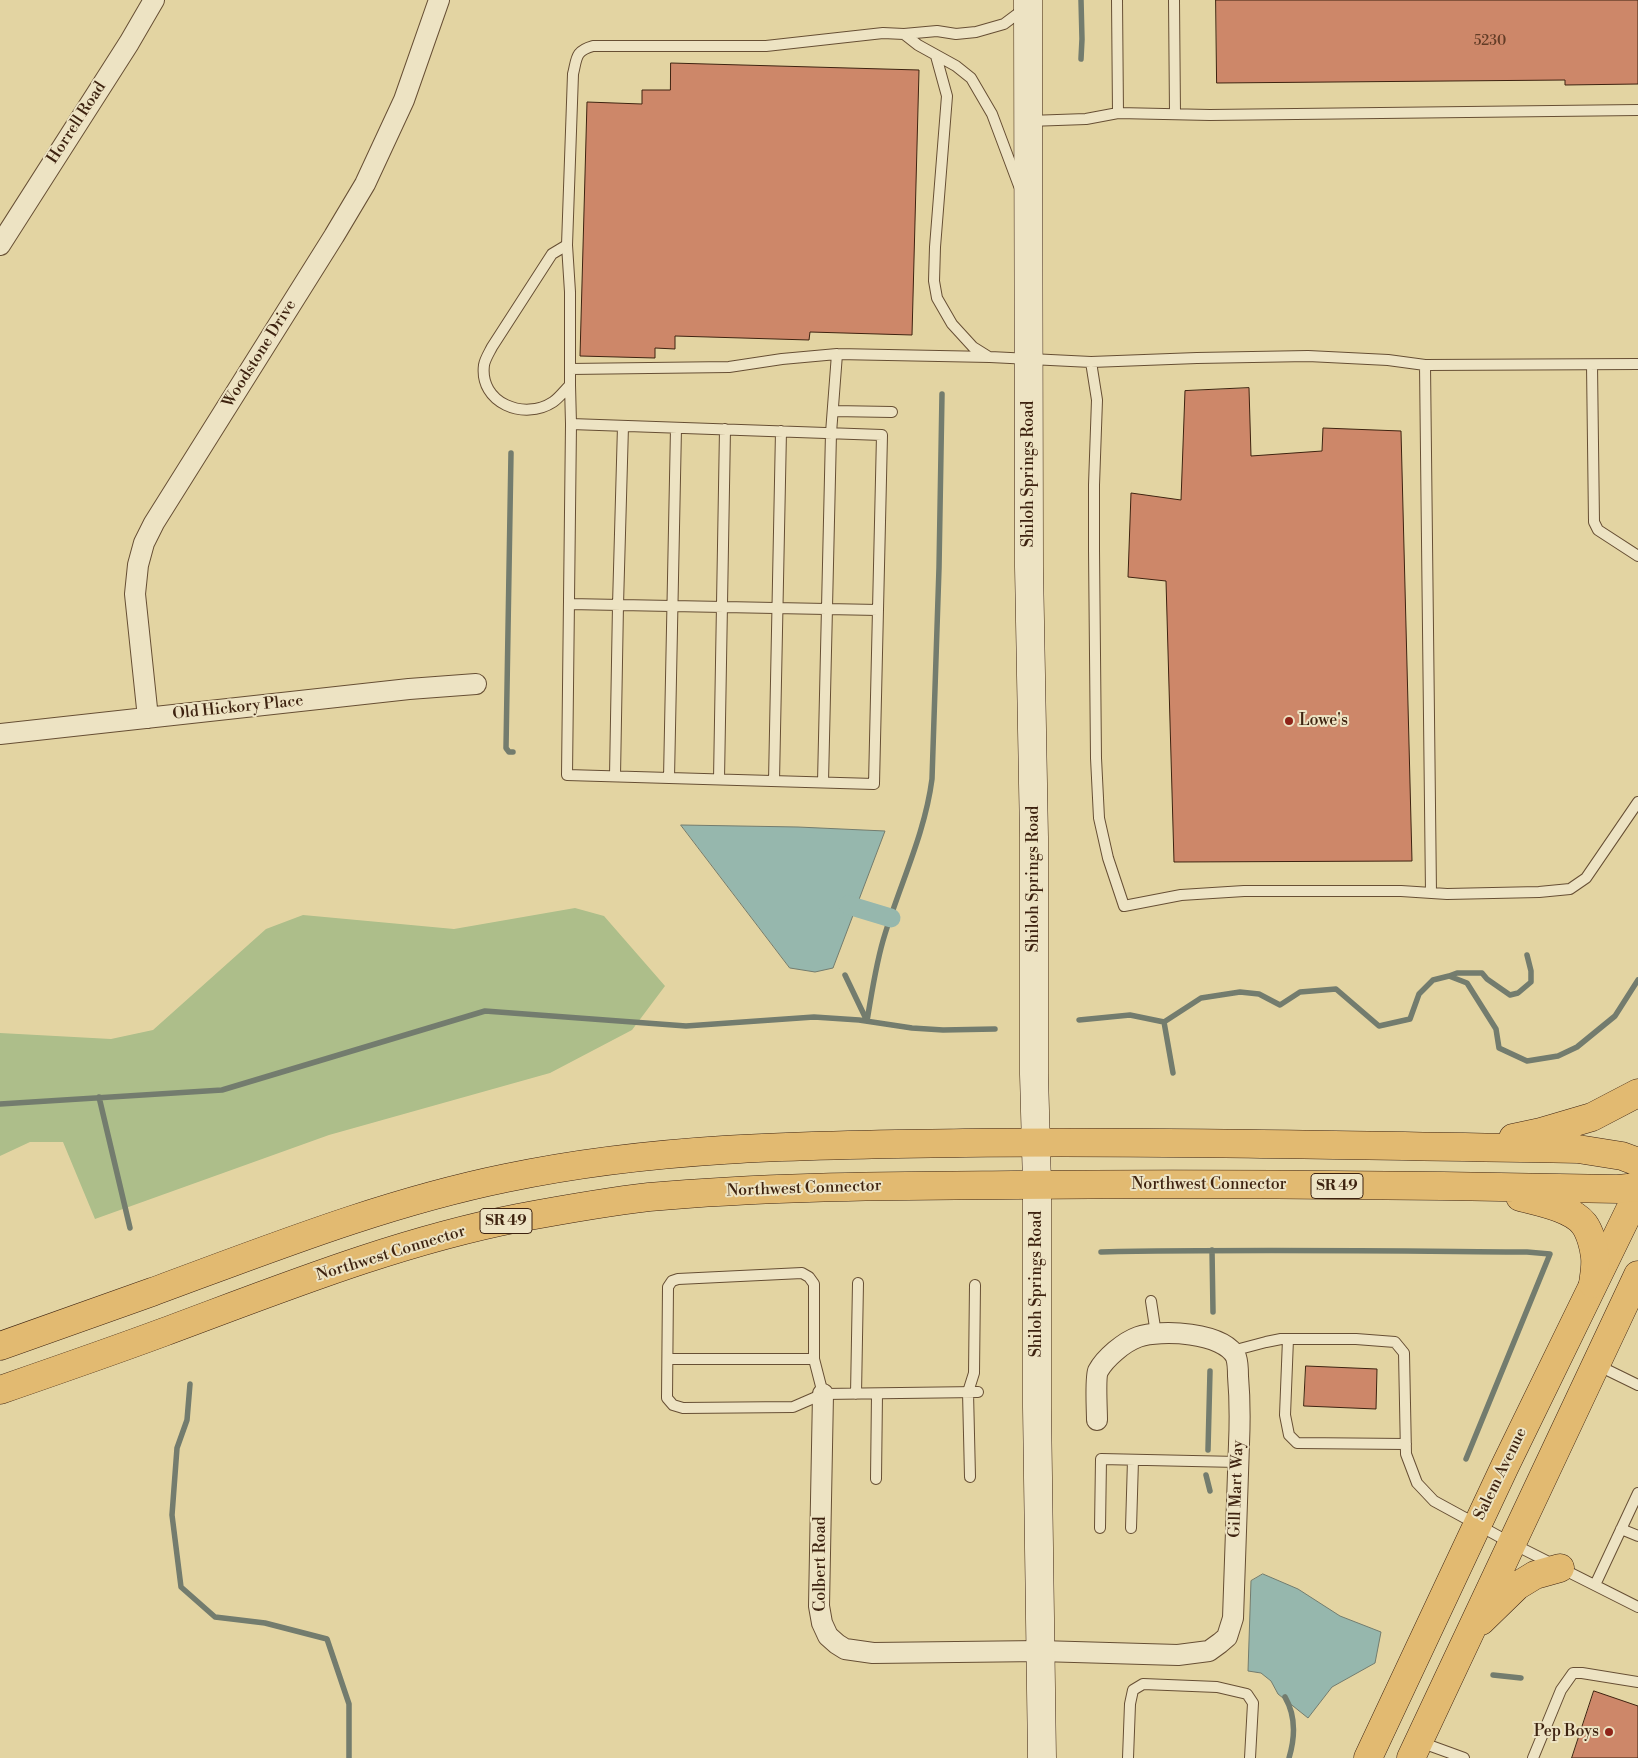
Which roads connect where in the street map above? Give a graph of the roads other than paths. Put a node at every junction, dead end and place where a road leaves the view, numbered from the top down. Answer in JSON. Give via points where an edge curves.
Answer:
{"nodes":[{"id":1,"x":439,"y":0,"type":"edge"},
{"id":2,"x":1117,"y":0,"type":"edge"},
{"id":3,"x":1174,"y":0,"type":"edge"},
{"id":4,"x":146,"y":3,"type":"edge"},
{"id":5,"x":1028,"y":3,"type":"edge"},
{"id":6,"x":904,"y":34,"type":"junction"},
{"id":7,"x":936,"y":56,"type":"junction"},
{"id":8,"x":1638,"y":110,"type":"edge"},
{"id":9,"x":1118,"y":113,"type":"junction"},
{"id":10,"x":1175,"y":113,"type":"junction"},
{"id":11,"x":1028,"y":121,"type":"junction"},
{"id":12,"x":1028,"y":212,"type":"junction"},
{"id":13,"x":0,"y":245,"type":"edge"},
{"id":14,"x":567,"y":245,"type":"junction"},
{"id":15,"x":837,"y":354,"type":"junction"},
{"id":16,"x":990,"y":357,"type":"junction"},
{"id":17,"x":1029,"y":360,"type":"junction"},
{"id":18,"x":1091,"y":362,"type":"junction"},
{"id":19,"x":1638,"y":364,"type":"edge"},
{"id":20,"x":1424,"y":365,"type":"junction"},
{"id":21,"x":1592,"y":365,"type":"junction"},
{"id":22,"x":570,"y":369,"type":"junction"},
{"id":23,"x":570,"y":385,"type":"junction"},
{"id":24,"x":832,"y":411,"type":"junction"},
{"id":25,"x":892,"y":412,"type":"dead end"},
{"id":26,"x":571,"y":424,"type":"junction"},
{"id":27,"x":623,"y":426,"type":"junction"},
{"id":28,"x":676,"y":428,"type":"junction"},
{"id":29,"x":725,"y":429,"type":"junction"},
{"id":30,"x":781,"y":431,"type":"junction"},
{"id":31,"x":831,"y":433,"type":"junction"},
{"id":32,"x":1638,"y":556,"type":"edge"},
{"id":33,"x":569,"y":604,"type":"junction"},
{"id":34,"x":618,"y":605,"type":"junction"},
{"id":35,"x":672,"y":606,"type":"junction"},
{"id":36,"x":722,"y":607,"type":"junction"},
{"id":37,"x":777,"y":608,"type":"junction"},
{"id":38,"x":828,"y":609,"type":"junction"},
{"id":39,"x":878,"y":610,"type":"junction"},
{"id":40,"x":476,"y":684,"type":"dead end"},
{"id":41,"x":148,"y":718,"type":"junction"},
{"id":42,"x":0,"y":734,"type":"edge"},
{"id":43,"x":615,"y":776,"type":"junction"},
{"id":44,"x":669,"y":778,"type":"junction"},
{"id":45,"x":719,"y":779,"type":"junction"},
{"id":46,"x":774,"y":781,"type":"junction"},
{"id":47,"x":823,"y":782,"type":"junction"},
{"id":48,"x":1638,"y":802,"type":"edge"},
{"id":49,"x":1431,"y":893,"type":"junction"},
{"id":50,"x":1638,"y":1093,"type":"edge"},
{"id":51,"x":1036,"y":1142,"type":"junction"},
{"id":52,"x":1466,"y":1147,"type":"junction"},
{"id":53,"x":1638,"y":1162,"type":"edge"},
{"id":54,"x":1037,"y":1185,"type":"junction"},
{"id":55,"x":1480,"y":1187,"type":"junction"},
{"id":56,"x":1638,"y":1187,"type":"edge"},
{"id":57,"x":1638,"y":1193,"type":"edge"},
{"id":58,"x":1638,"y":1275,"type":"edge"},
{"id":59,"x":858,"y":1283,"type":"dead end"},
{"id":60,"x":1593,"y":1284,"type":"junction"},
{"id":61,"x":975,"y":1285,"type":"dead end"},
{"id":62,"x":1151,"y":1301,"type":"dead end"},
{"id":63,"x":1156,"y":1334,"type":"junction"},
{"id":64,"x":1288,"y":1340,"type":"junction"},
{"id":65,"x":0,"y":1346,"type":"edge"},
{"id":66,"x":1232,"y":1351,"type":"junction"},
{"id":67,"x":668,"y":1359,"type":"junction"},
{"id":68,"x":814,"y":1359,"type":"junction"},
{"id":69,"x":1596,"y":1365,"type":"junction"},
{"id":70,"x":1638,"y":1385,"type":"edge"},
{"id":71,"x":0,"y":1390,"type":"edge"},
{"id":72,"x":973,"y":1392,"type":"junction"},
{"id":73,"x":823,"y":1394,"type":"junction"},
{"id":74,"x":856,"y":1394,"type":"junction"},
{"id":75,"x":877,"y":1394,"type":"junction"},
{"id":76,"x":1096,"y":1420,"type":"dead end"},
{"id":77,"x":1406,"y":1444,"type":"junction"},
{"id":78,"x":1133,"y":1460,"type":"junction"},
{"id":79,"x":1238,"y":1462,"type":"junction"},
{"id":80,"x":970,"y":1477,"type":"dead end"},
{"id":81,"x":876,"y":1479,"type":"dead end"},
{"id":82,"x":1638,"y":1492,"type":"edge"},
{"id":83,"x":1477,"y":1525,"type":"junction"},
{"id":84,"x":1100,"y":1528,"type":"dead end"},
{"id":85,"x":1131,"y":1528,"type":"dead end"},
{"id":86,"x":1621,"y":1529,"type":"junction"},
{"id":87,"x":1638,"y":1536,"type":"edge"},
{"id":88,"x":1511,"y":1543,"type":"junction"},
{"id":89,"x":1560,"y":1568,"type":"junction"},
{"id":90,"x":1595,"y":1585,"type":"junction"},
{"id":91,"x":1638,"y":1607,"type":"edge"},
{"id":92,"x":1469,"y":1632,"type":"junction"},
{"id":93,"x":1040,"y":1651,"type":"junction"},
{"id":94,"x":1638,"y":1682,"type":"edge"},
{"id":95,"x":1415,"y":1750,"type":"edge"},
{"id":96,"x":1042,"y":1758,"type":"edge"},
{"id":97,"x":1128,"y":1758,"type":"edge"},
{"id":98,"x":1250,"y":1758,"type":"edge"},
{"id":99,"x":1368,"y":1758,"type":"edge"},
{"id":100,"x":1464,"y":1758,"type":"edge"},
{"id":101,"x":1533,"y":1758,"type":"edge"}],
"edges":[{"from":1,"to":41,"type":"street","name":"Woodstone Drive","via":[[404,100],[365,184],[144,543],[135,594]]},
{"from":2,"to":9,"type":"lane"},
{"from":3,"to":10,"type":"lane"},
{"from":4,"to":13,"type":"street","name":"Horrell Road","via":[[129,43]]},
{"from":5,"to":6,"type":"lane","via":[[1004,24],[976,32]]},
{"from":5,"to":11,"type":"street","name":"Shiloh Springs Road"},
{"from":6,"to":7,"type":"lane"},
{"from":6,"to":14,"type":"lane","via":[[884,33],[766,46],[593,46],[582,49],[577,55],[573,74]]},
{"from":7,"to":12,"type":"lane","via":[[971,78],[982,95]]},
{"from":7,"to":16,"type":"lane","via":[[947,96],[934,281],[938,298],[952,324],[973,347]]},
{"from":8,"to":10,"type":"lane"},
{"from":9,"to":10,"type":"lane"},
{"from":9,"to":11,"type":"lane","via":[[1086,119]]},
{"from":11,"to":12,"type":"street","name":"Shiloh Springs Road"},
{"from":12,"to":17,"type":"street","name":"Shiloh Springs Road"},
{"from":14,"to":22,"type":"lane"},
{"from":14,"to":23,"type":"lane","via":[[552,254],[492,347],[484,363],[484,376],[495,399],[518,410],[547,405]]},
{"from":15,"to":16,"type":"lane"},
{"from":15,"to":22,"type":"lane","via":[[728,367]]},
{"from":15,"to":24,"type":"lane"},
{"from":16,"to":17,"type":"lane"},
{"from":17,"to":18,"type":"lane"},
{"from":17,"to":51,"type":"street","name":"Shiloh Springs Road"},
{"from":18,"to":20,"type":"lane","via":[[1308,356]]},
{"from":18,"to":49,"type":"lane","via":[[1097,400],[1094,522],[1098,808],[1108,858],[1124,906],[1181,895],[1244,891],[1401,890]]},
{"from":19,"to":21,"type":"lane"},
{"from":20,"to":21,"type":"lane"},
{"from":20,"to":49,"type":"lane"},
{"from":21,"to":32,"type":"lane","via":[[1594,522],[1598,530]]},
{"from":22,"to":23,"type":"lane"},
{"from":23,"to":26,"type":"lane"},
{"from":24,"to":25,"type":"lane"},
{"from":24,"to":31,"type":"lane"},
{"from":26,"to":27,"type":"lane"},
{"from":26,"to":33,"type":"lane"},
{"from":27,"to":28,"type":"lane"},
{"from":27,"to":34,"type":"lane"},
{"from":28,"to":29,"type":"lane"},
{"from":28,"to":35,"type":"lane"},
{"from":29,"to":30,"type":"lane"},
{"from":29,"to":36,"type":"lane"},
{"from":30,"to":31,"type":"lane"},
{"from":30,"to":37,"type":"lane"},
{"from":31,"to":38,"type":"lane"},
{"from":31,"to":39,"type":"lane","via":[[882,435]]},
{"from":33,"to":34,"type":"lane"},
{"from":33,"to":43,"type":"lane","via":[[567,775]]},
{"from":34,"to":35,"type":"lane"},
{"from":34,"to":43,"type":"lane"},
{"from":35,"to":36,"type":"lane"},
{"from":35,"to":44,"type":"lane"},
{"from":36,"to":37,"type":"lane"},
{"from":36,"to":45,"type":"lane"},
{"from":37,"to":38,"type":"lane"},
{"from":37,"to":46,"type":"lane"},
{"from":38,"to":39,"type":"lane"},
{"from":38,"to":47,"type":"lane"},
{"from":39,"to":47,"type":"lane","via":[[874,784]]},
{"from":40,"to":41,"type":"street","name":"Old Hickory Place"},
{"from":41,"to":42,"type":"street","name":"Old Hickory Place"},
{"from":43,"to":44,"type":"lane"},
{"from":44,"to":45,"type":"lane"},
{"from":45,"to":46,"type":"lane"},
{"from":46,"to":47,"type":"lane"},
{"from":48,"to":49,"type":"lane","via":[[1586,878],[1570,889]]},
{"from":50,"to":52,"type":"main road","number":"SR 49","via":[[1592,1116],[1541,1132]]},
{"from":51,"to":52,"type":"main road","number":"SR 49"},
{"from":51,"to":54,"type":"street","name":"Shiloh Springs Road"},
{"from":51,"to":65,"type":"main road","number":"SR 49","via":[[765,1146],[641,1156],[504,1178],[382,1209]]},
{"from":52,"to":53,"type":"main road","via":[[1578,1149]]},
{"from":54,"to":55,"type":"main road","name":"Northwest Connector","number":"SR 49"},
{"from":54,"to":71,"type":"main road","name":"Northwest Connector","number":"SR 49","via":[[759,1189],[646,1198],[512,1219],[394,1250]]},
{"from":54,"to":93,"type":"street","name":"Shiloh Springs Road"},
{"from":55,"to":56,"type":"main road","name":"Northwest Connector","number":"SR 49"},
{"from":55,"to":60,"type":"main road","via":[[1549,1204],[1570,1213],[1584,1224],[1595,1258]]},
{"from":57,"to":60,"type":"main road","name":"Salem Avenue"},
{"from":58,"to":69,"type":"main road"},
{"from":59,"to":74,"type":"lane"},
{"from":60,"to":83,"type":"main road","name":"Salem Avenue"},
{"from":61,"to":72,"type":"lane"},
{"from":62,"to":63,"type":"lane"},
{"from":63,"to":66,"type":"street","via":[[1210,1338]]},
{"from":63,"to":76,"type":"street","via":[[1125,1342],[1102,1365],[1097,1373]]},
{"from":64,"to":66,"type":"lane"},
{"from":64,"to":77,"type":"lane","via":[[1395,1342],[1404,1353]]},
{"from":64,"to":77,"type":"lane","via":[[1285,1415],[1289,1435],[1297,1444]]},
{"from":66,"to":79,"type":"street","name":"Gill Mart Way","via":[[1237,1360],[1240,1404]]},
{"from":67,"to":68,"type":"lane"},
{"from":67,"to":68,"type":"lane","via":[[668,1287],[672,1281],[802,1273],[814,1284]]},
{"from":67,"to":73,"type":"lane","via":[[667,1398],[673,1405],[683,1408],[794,1407]]},
{"from":68,"to":73,"type":"lane"},
{"from":69,"to":70,"type":"lane"},
{"from":69,"to":88,"type":"main road"},
{"from":72,"to":75,"type":"lane"},
{"from":72,"to":80,"type":"lane"},
{"from":73,"to":74,"type":"lane"},
{"from":73,"to":93,"type":"street","name":"Colbert Road","via":[[819,1606],[828,1636],[845,1649],[873,1653]]},
{"from":74,"to":75,"type":"lane"},
{"from":75,"to":81,"type":"lane"},
{"from":77,"to":83,"type":"lane","via":[[1416,1483],[1434,1501]]},
{"from":78,"to":79,"type":"lane"},
{"from":78,"to":84,"type":"lane","via":[[1101,1459]]},
{"from":78,"to":85,"type":"lane"},
{"from":79,"to":93,"type":"street","name":"Gill Mart Way","via":[[1233,1618],[1227,1637],[1209,1651],[1178,1655]]},
{"from":82,"to":86,"type":"lane"},
{"from":83,"to":88,"type":"lane"},
{"from":83,"to":99,"type":"main road","name":"Salem Avenue"},
{"from":86,"to":87,"type":"lane"},
{"from":86,"to":90,"type":"lane"},
{"from":88,"to":89,"type":"lane"},
{"from":88,"to":92,"type":"main road"},
{"from":89,"to":90,"type":"lane"},
{"from":89,"to":92,"type":"main road","via":[[1535,1575],[1517,1586]]},
{"from":90,"to":91,"type":"lane"},
{"from":92,"to":95,"type":"main road"},
{"from":93,"to":96,"type":"street","name":"Shiloh Springs Road"},
{"from":94,"to":101,"type":"lane","via":[[1573,1673],[1562,1690]]},
{"from":95,"to":100,"type":"lane"},
{"from":97,"to":98,"type":"lane","via":[[1130,1704],[1133,1690],[1142,1684],[1217,1687],[1247,1694],[1253,1703]]}]}
